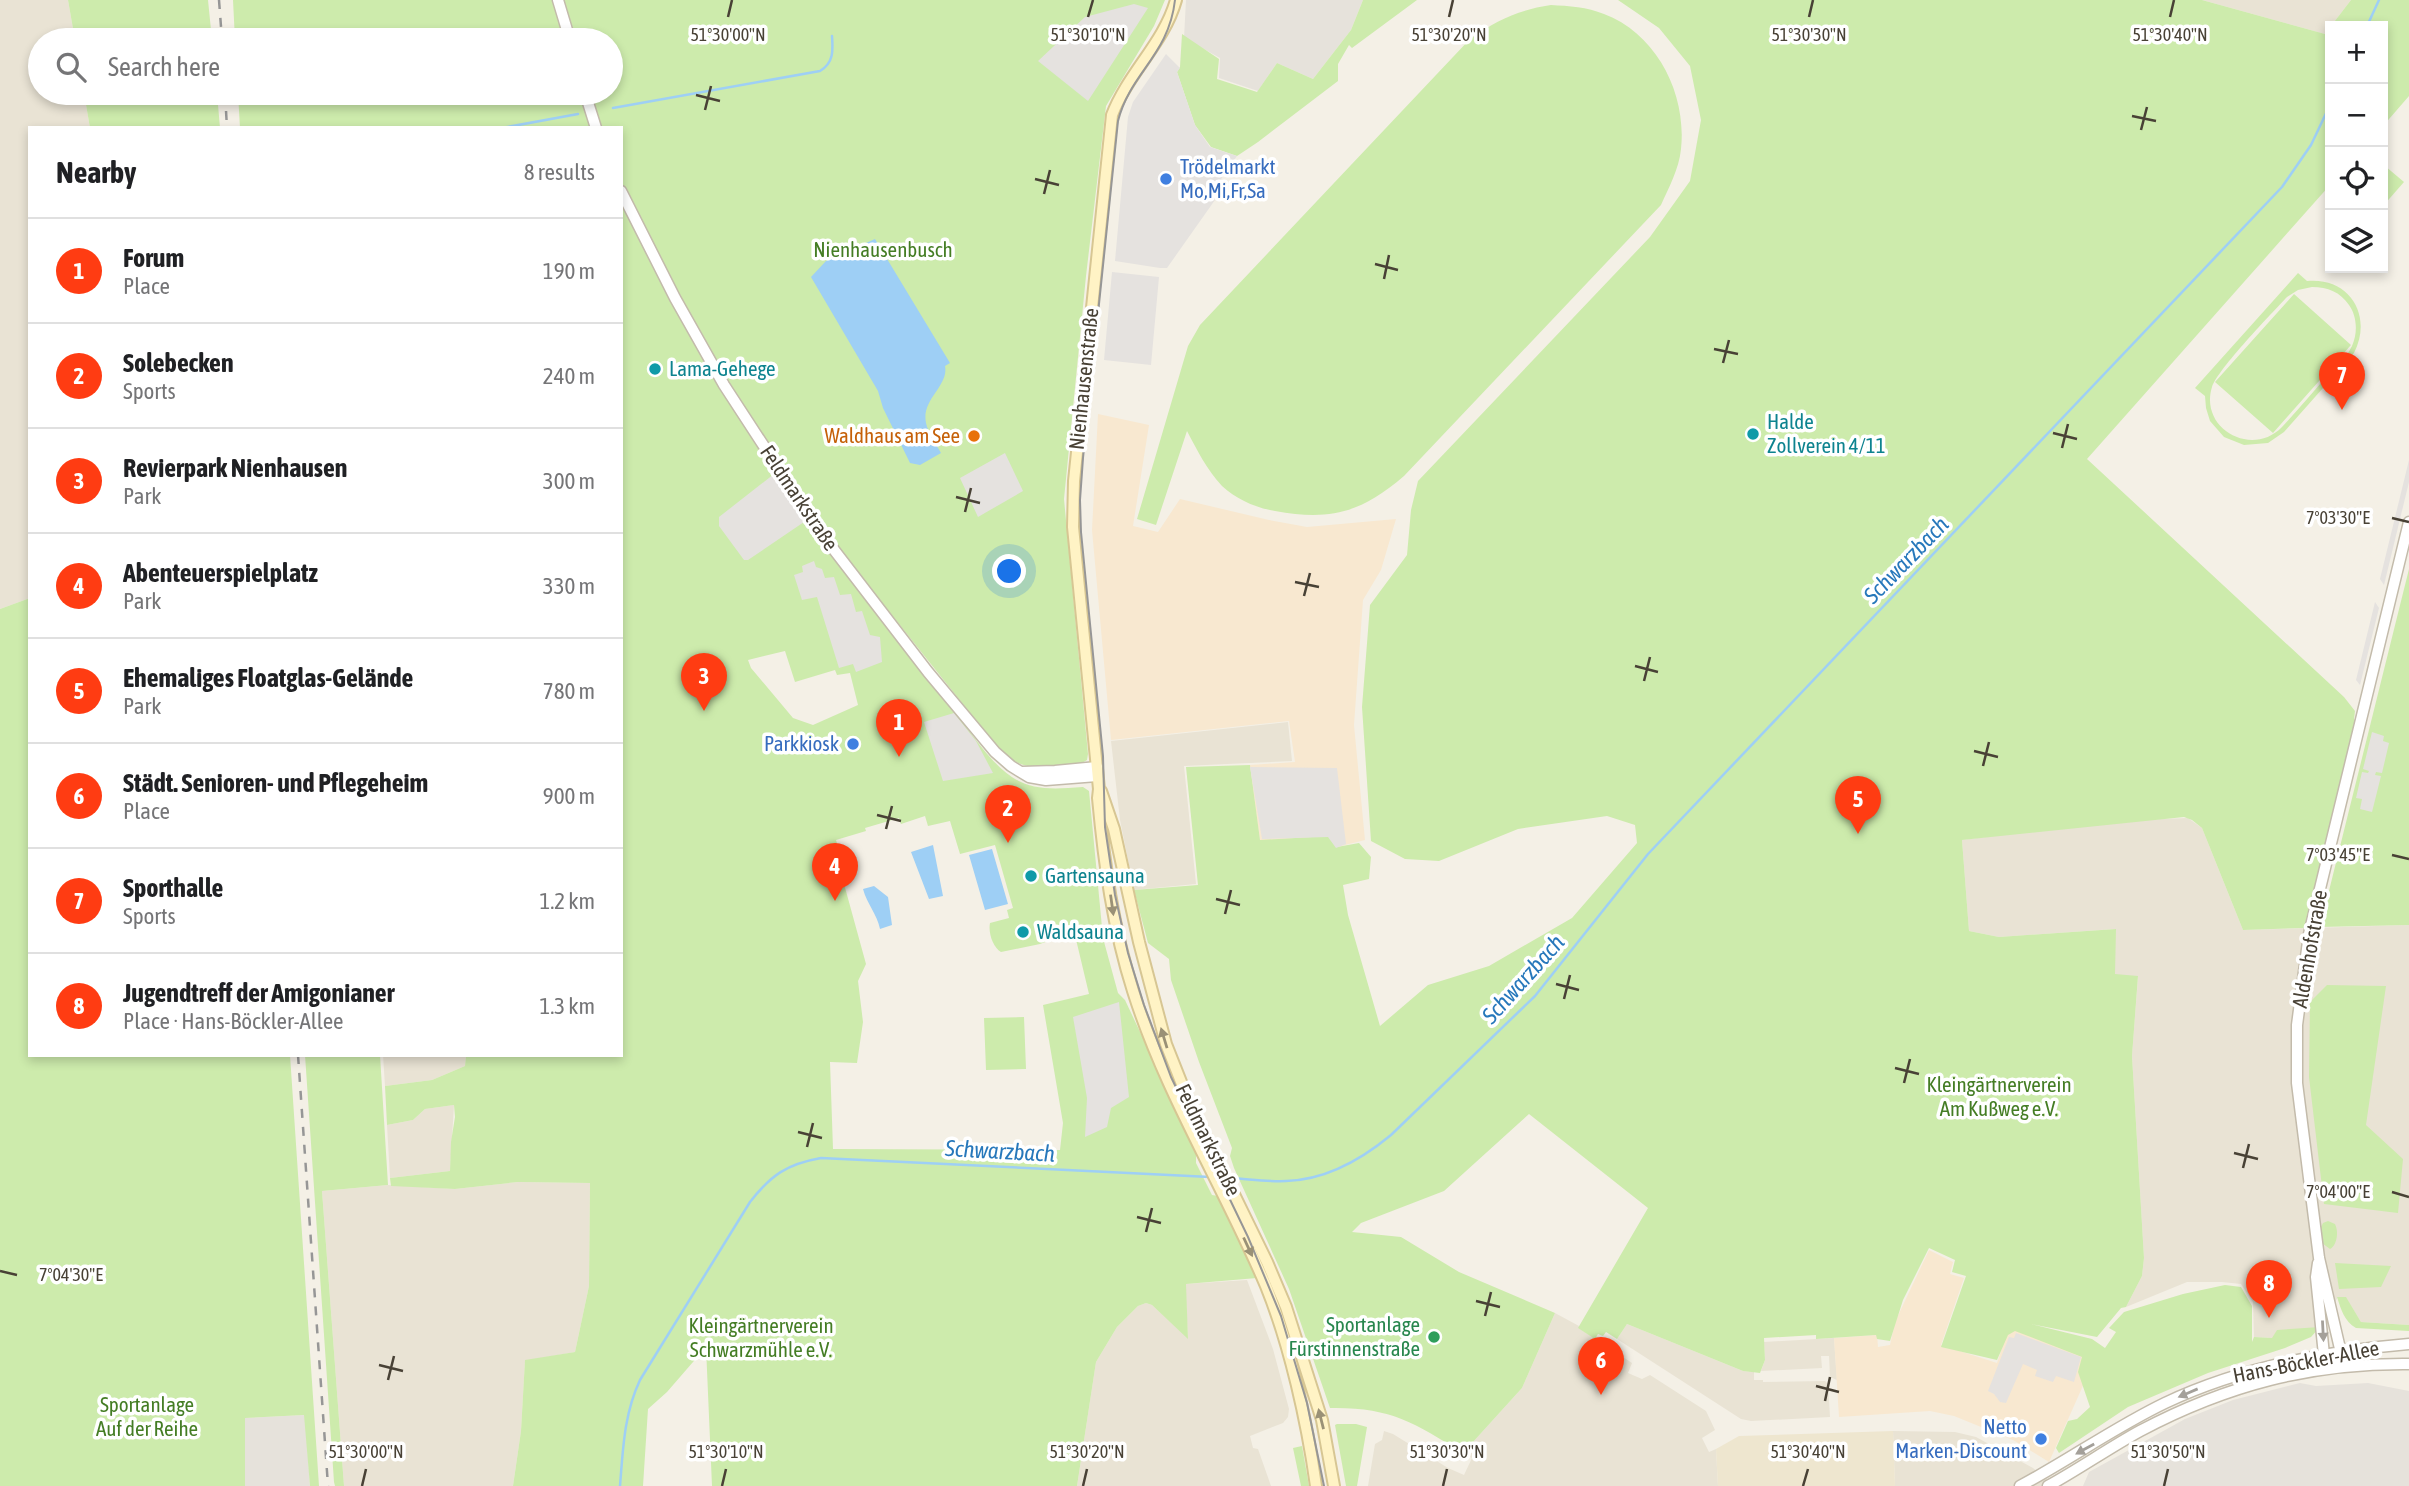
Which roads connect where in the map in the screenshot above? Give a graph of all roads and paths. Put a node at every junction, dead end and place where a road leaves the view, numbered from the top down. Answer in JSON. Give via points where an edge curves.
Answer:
{"nodes":[{"id":1,"x":558,"y":0,"type":"edge"},
{"id":2,"x":1176,"y":0,"type":"edge"},
{"id":3,"x":566,"y":28,"type":"edge"},
{"id":4,"x":589,"y":105,"type":"edge"},
{"id":5,"x":595,"y":126,"type":"edge"},
{"id":6,"x":623,"y":195,"type":"edge"},
{"id":7,"x":2409,"y":522,"type":"edge"},
{"id":8,"x":1097,"y":771,"type":"junction"},
{"id":9,"x":1099,"y":789,"type":"junction"},
{"id":10,"x":1216,"y":1167,"type":"junction"},
{"id":11,"x":1225,"y":1185,"type":"junction"},
{"id":12,"x":2319,"y":1258,"type":"junction"},
{"id":13,"x":2409,"y":1345,"type":"edge"},
{"id":14,"x":2341,"y":1353,"type":"junction"},
{"id":15,"x":2324,"y":1355,"type":"junction"},
{"id":16,"x":2409,"y":1364,"type":"edge"},
{"id":17,"x":2335,"y":1366,"type":"junction"},
{"id":18,"x":1316,"y":1486,"type":"edge"},
{"id":19,"x":1334,"y":1486,"type":"edge"},
{"id":20,"x":2020,"y":1486,"type":"edge"},
{"id":21,"x":2048,"y":1486,"type":"edge"}],
"edges":[{"from":1,"to":3,"type":"street"},
{"from":2,"to":8,"type":"main road","name":"Nienhausenstraße","via":[[1162,34],[1122,91],[1109,129],[1073,503]]},
{"from":4,"to":5,"type":"street"},
{"from":6,"to":8,"type":"street","name":"Feldmarkstraße","via":[[724,385],[818,529],[928,672],[995,752],[1021,772],[1046,780]]},
{"from":7,"to":12,"type":"street","name":"Aldenhofstraße","via":[[2309,934],[2300,992],[2297,1083]]},
{"from":8,"to":9,"type":"main road","name":"Feldmarkstraße"},
{"from":10,"to":9,"type":"main road","name":"Feldmarkstraße","one_way":true,"via":[[1166,1044],[1114,829]]},
{"from":9,"to":10,"type":"main road","name":"Feldmarkstraße","one_way":true,"via":[[1115,929],[1133,992],[1173,1090]]},
{"from":10,"to":11,"type":"main road","name":"Feldmarkstraße"},
{"from":11,"to":18,"type":"main road","name":"Feldmarkstraße","one_way":true,"via":[[1278,1319]]},
{"from":19,"to":11,"type":"main road","name":"Feldmarkstraße","one_way":true,"via":[[1322,1420],[1286,1307]]},
{"from":12,"to":14,"type":"street","name":"Aldenhofstraße"},
{"from":12,"to":15,"type":"street","name":"Aldenhofstraße","one_way":true,"via":[[2316,1277]]},
{"from":13,"to":14,"type":"street","name":"Hans-Böckler-Allee"},
{"from":14,"to":15,"type":"street","name":"Hans-Böckler-Allee"},
{"from":14,"to":17,"type":"street"},
{"from":15,"to":17,"type":"street"},
{"from":15,"to":20,"type":"street","name":"Hans-Böckler-Allee","one_way":true,"via":[[2226,1377],[2163,1404]]},
{"from":16,"to":17,"type":"street","name":"Hans-Böckler-Allee"},
{"from":17,"to":21,"type":"street","name":"Hans-Böckler-Allee","via":[[2225,1392],[2138,1432]]}]}
